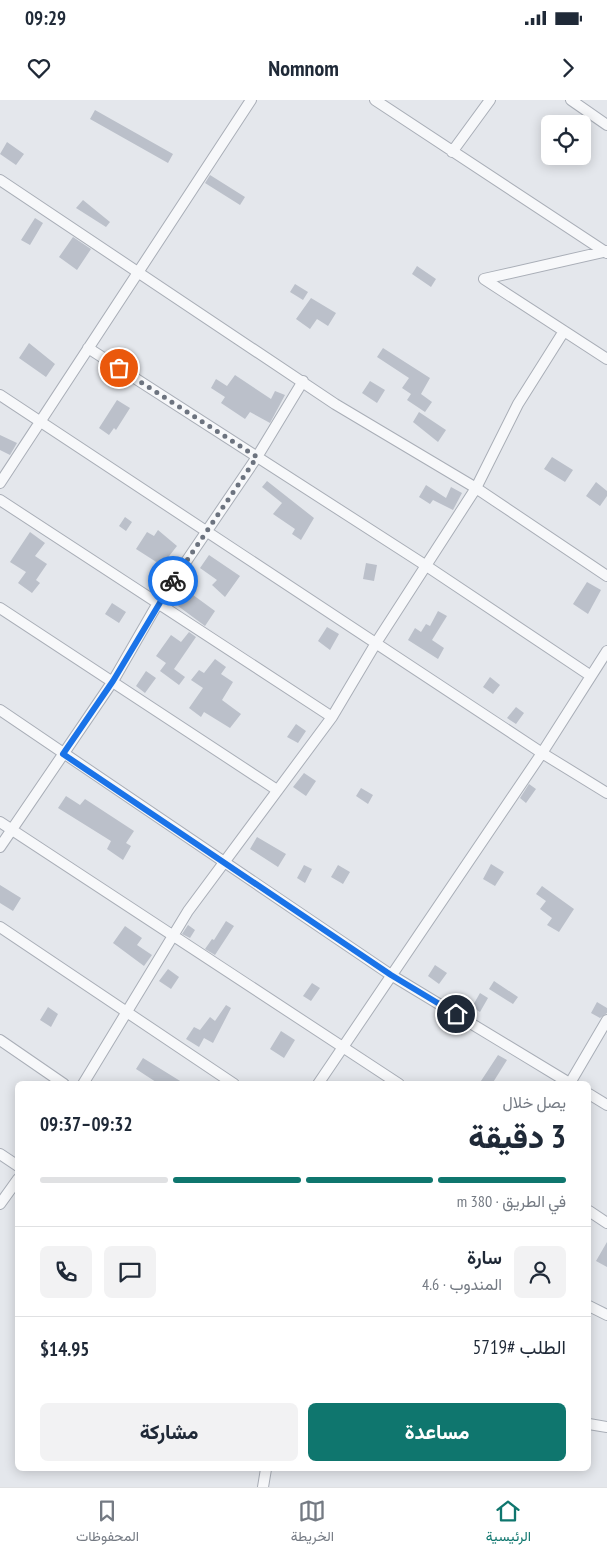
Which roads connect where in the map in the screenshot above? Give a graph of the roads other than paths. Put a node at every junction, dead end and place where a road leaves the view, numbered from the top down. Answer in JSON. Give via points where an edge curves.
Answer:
{"nodes":[{"id":1,"x":251,"y":100,"type":"edge"},
{"id":2,"x":375,"y":100,"type":"edge"},
{"id":3,"x":490,"y":100,"type":"edge"},
{"id":4,"x":571,"y":100,"type":"edge"},
{"id":5,"x":607,"y":125,"type":"edge"},
{"id":6,"x":452,"y":152,"type":"junction"},
{"id":7,"x":0,"y":180,"type":"edge"},
{"id":8,"x":606,"y":252,"type":"edge"},
{"id":9,"x":138,"y":272,"type":"junction"},
{"id":10,"x":564,"y":331,"type":"junction"},
{"id":11,"x":88,"y":348,"type":"junction"},
{"id":12,"x":607,"y":359,"type":"edge"},
{"id":13,"x":303,"y":381,"type":"junction"},
{"id":14,"x":0,"y":395,"type":"edge"},
{"id":15,"x":40,"y":422,"type":"junction"},
{"id":16,"x":257,"y":457,"type":"junction"},
{"id":17,"x":0,"y":483,"type":"edge"},
{"id":18,"x":476,"y":488,"type":"junction"},
{"id":19,"x":0,"y":500,"type":"edge"},
{"id":20,"x":207,"y":530,"type":"junction"},
{"id":21,"x":425,"y":566,"type":"junction"},
{"id":22,"x":607,"y":576,"type":"edge"},
{"id":23,"x":158,"y":603,"type":"junction"},
{"id":24,"x":0,"y":608,"type":"edge"},
{"id":25,"x":376,"y":643,"type":"junction"},
{"id":26,"x":607,"y":651,"type":"edge"},
{"id":27,"x":591,"y":676,"type":"junction"},
{"id":28,"x":113,"y":681,"type":"junction"},
{"id":29,"x":0,"y":710,"type":"edge"},
{"id":30,"x":332,"y":717,"type":"junction"},
{"id":31,"x":542,"y":753,"type":"junction"},
{"id":32,"x":63,"y":754,"type":"junction"},
{"id":33,"x":277,"y":790,"type":"junction"},
{"id":34,"x":607,"y":793,"type":"edge"},
{"id":35,"x":0,"y":822,"type":"edge"},
{"id":36,"x":12,"y":829,"type":"junction"},
{"id":37,"x":0,"y":847,"type":"edge"},
{"id":38,"x":224,"y":862,"type":"junction"},
{"id":39,"x":0,"y":927,"type":"edge"},
{"id":40,"x":172,"y":935,"type":"junction"},
{"id":41,"x":391,"y":975,"type":"junction"},
{"id":42,"x":126,"y":1012,"type":"junction"},
{"id":43,"x":607,"y":1020,"type":"edge"},
{"id":44,"x":0,"y":1040,"type":"edge"},
{"id":45,"x":343,"y":1046,"type":"junction"},
{"id":46,"x":60,"y":1081,"type":"edge"},
{"id":47,"x":85,"y":1081,"type":"edge"},
{"id":48,"x":230,"y":1081,"type":"edge"},
{"id":49,"x":320,"y":1081,"type":"edge"},
{"id":50,"x":395,"y":1081,"type":"edge"},
{"id":51,"x":568,"y":1081,"type":"edge"},
{"id":52,"x":572,"y":1081,"type":"edge"},
{"id":53,"x":591,"y":1095,"type":"edge"},
{"id":54,"x":607,"y":1105,"type":"edge"},
{"id":55,"x":0,"y":1154,"type":"edge"},
{"id":56,"x":15,"y":1164,"type":"edge"},
{"id":57,"x":15,"y":1183,"type":"edge"},
{"id":58,"x":0,"y":1204,"type":"edge"},
{"id":59,"x":591,"y":1212,"type":"edge"},
{"id":60,"x":607,"y":1222,"type":"edge"},
{"id":61,"x":591,"y":1307,"type":"edge"},
{"id":62,"x":607,"y":1316,"type":"edge"},
{"id":63,"x":591,"y":1424,"type":"edge"},
{"id":64,"x":607,"y":1427,"type":"edge"},
{"id":65,"x":266,"y":1471,"type":"edge"},
{"id":66,"x":262,"y":1487,"type":"edge"}],
"edges":[{"from":1,"to":9,"type":"street"},
{"from":2,"to":6,"type":"street"},
{"from":3,"to":6,"type":"street"},
{"from":4,"to":5,"type":"street"},
{"from":6,"to":8,"type":"street"},
{"from":7,"to":9,"type":"street"},
{"from":8,"to":10,"type":"street","via":[[484,279]]},
{"from":9,"to":11,"type":"street"},
{"from":9,"to":13,"type":"street"},
{"from":10,"to":12,"type":"street"},
{"from":10,"to":18,"type":"street","via":[[518,404]]},
{"from":11,"to":15,"type":"street"},
{"from":11,"to":16,"type":"street"},
{"from":13,"to":16,"type":"street"},
{"from":13,"to":18,"type":"street","via":[[335,404]]},
{"from":14,"to":15,"type":"street"},
{"from":15,"to":17,"type":"street"},
{"from":15,"to":20,"type":"street"},
{"from":16,"to":20,"type":"street"},
{"from":16,"to":21,"type":"street"},
{"from":18,"to":21,"type":"street"},
{"from":18,"to":22,"type":"street"},
{"from":19,"to":23,"type":"street"},
{"from":20,"to":23,"type":"street"},
{"from":20,"to":25,"type":"street"},
{"from":21,"to":25,"type":"street"},
{"from":21,"to":27,"type":"street"},
{"from":23,"to":28,"type":"street"},
{"from":23,"to":30,"type":"street"},
{"from":24,"to":28,"type":"street"},
{"from":25,"to":30,"type":"street"},
{"from":25,"to":31,"type":"street"},
{"from":26,"to":27,"type":"street"},
{"from":27,"to":31,"type":"street"},
{"from":28,"to":32,"type":"street"},
{"from":28,"to":33,"type":"street"},
{"from":29,"to":32,"type":"street"},
{"from":30,"to":33,"type":"street"},
{"from":31,"to":34,"type":"street"},
{"from":31,"to":41,"type":"street"},
{"from":32,"to":36,"type":"street"},
{"from":32,"to":38,"type":"street"},
{"from":33,"to":38,"type":"street"},
{"from":35,"to":36,"type":"street"},
{"from":36,"to":37,"type":"street"},
{"from":36,"to":40,"type":"street"},
{"from":38,"to":40,"type":"street"},
{"from":38,"to":41,"type":"street"},
{"from":39,"to":42,"type":"street"},
{"from":40,"to":42,"type":"street"},
{"from":40,"to":45,"type":"street"},
{"from":41,"to":45,"type":"street"},
{"from":41,"to":51,"type":"street"},
{"from":42,"to":47,"type":"street"},
{"from":42,"to":48,"type":"street"},
{"from":43,"to":52,"type":"street"},
{"from":44,"to":46,"type":"street"},
{"from":45,"to":49,"type":"street"},
{"from":45,"to":50,"type":"street"},
{"from":53,"to":54,"type":"street"},
{"from":55,"to":56,"type":"street"},
{"from":57,"to":58,"type":"street"},
{"from":59,"to":60,"type":"street"},
{"from":61,"to":62,"type":"street"},
{"from":63,"to":64,"type":"street"},
{"from":65,"to":66,"type":"street"}]}
